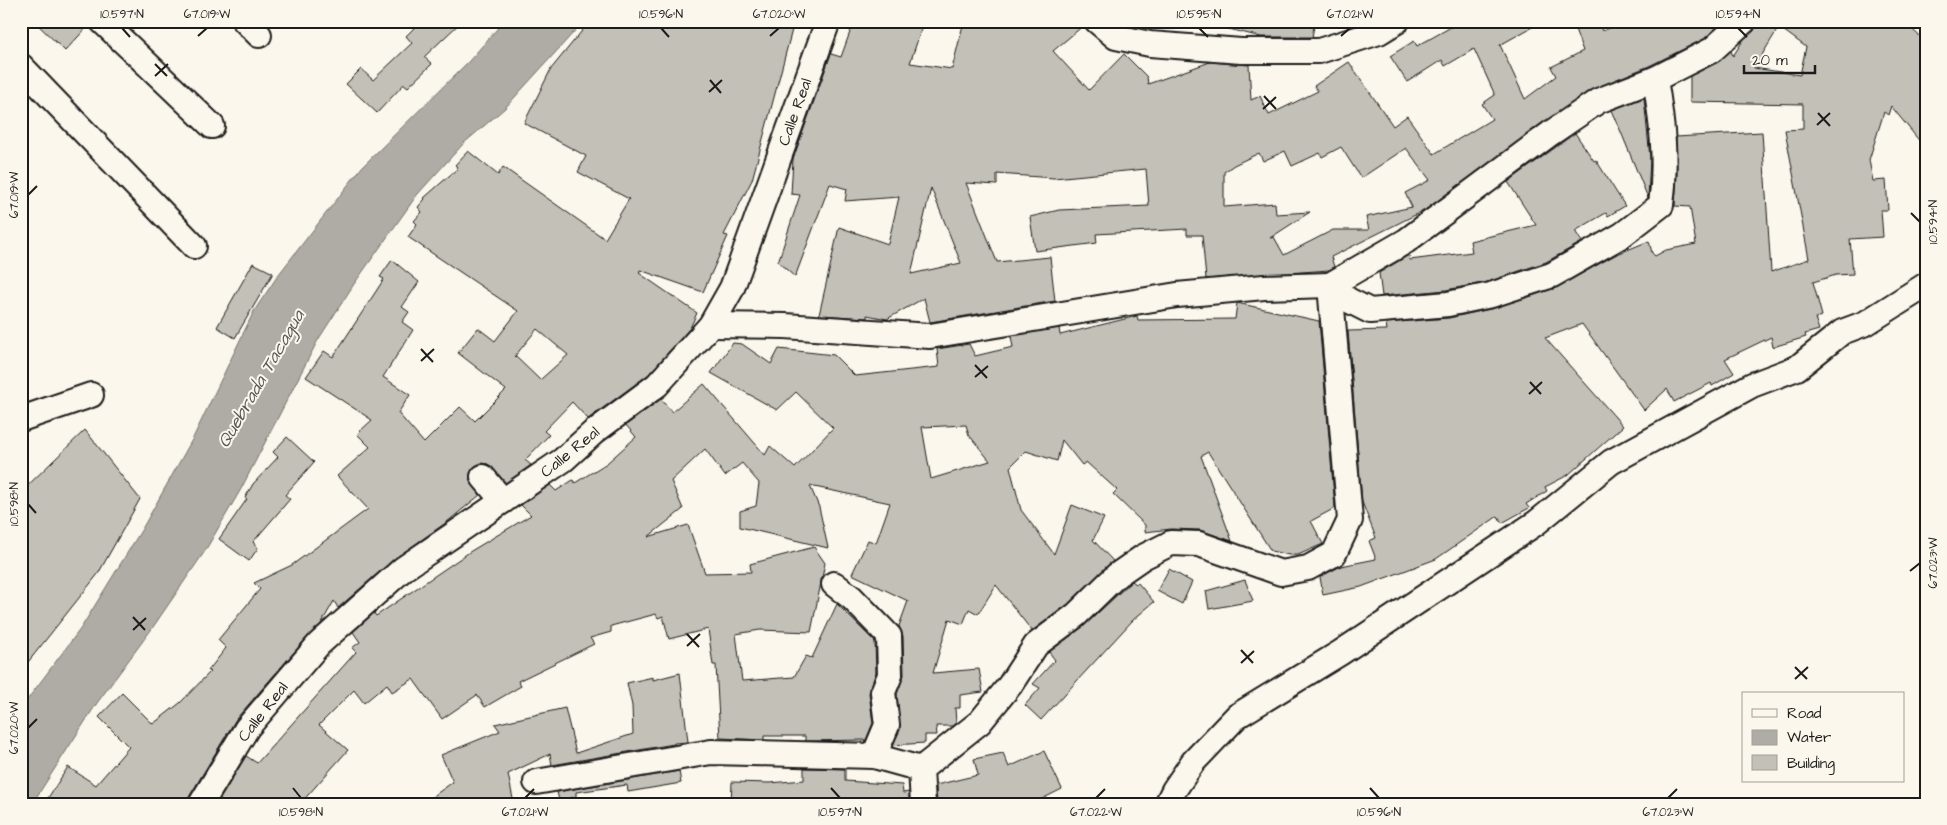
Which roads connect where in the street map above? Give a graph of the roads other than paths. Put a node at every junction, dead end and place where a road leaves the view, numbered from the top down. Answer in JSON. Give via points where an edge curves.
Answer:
{"nodes":[{"id":1,"x":102,"y":21,"type":"edge"},
{"id":2,"x":828,"y":21,"type":"edge"},
{"id":3,"x":1097,"y":21,"type":"edge"},
{"id":4,"x":1397,"y":21,"type":"edge"},
{"id":5,"x":1744,"y":21,"type":"edge"},
{"id":6,"x":21,"y":66,"type":"edge"},
{"id":7,"x":1655,"y":79,"type":"junction"},
{"id":8,"x":212,"y":126,"type":"dead end"},
{"id":9,"x":194,"y":246,"type":"dead end"},
{"id":10,"x":1926,"y":284,"type":"edge"},
{"id":11,"x":1330,"y":285,"type":"junction"},
{"id":12,"x":711,"y":325,"type":"junction"},
{"id":13,"x":91,"y":395,"type":"dead end"},
{"id":14,"x":21,"y":419,"type":"edge"},
{"id":15,"x":483,"y":477,"type":"dead end"},
{"id":16,"x":503,"y":501,"type":"junction"},
{"id":17,"x":834,"y":584,"type":"dead end"},
{"id":18,"x":874,"y":756,"type":"junction"},
{"id":19,"x":921,"y":769,"type":"junction"},
{"id":20,"x":536,"y":782,"type":"dead end"},
{"id":21,"x":201,"y":804,"type":"edge"},
{"id":22,"x":923,"y":804,"type":"edge"},
{"id":23,"x":1167,"y":804,"type":"edge"}],
"edges":[{"from":1,"to":8,"type":"street"},
{"from":2,"to":12,"type":"street","name":"Calle Real","via":[[732,288]]},
{"from":3,"to":4,"type":"street","via":[[1116,37],[1150,44],[1241,51],[1318,51],[1379,32]]},
{"from":5,"to":7,"type":"street","via":[[1712,50]]},
{"from":6,"to":9,"type":"street"},
{"from":7,"to":11,"type":"street","via":[[1598,101],[1406,241]]},
{"from":7,"to":11,"type":"street","via":[[1664,128],[1661,205],[1622,235],[1552,275],[1491,295],[1448,304],[1370,311],[1348,300]]},
{"from":10,"to":23,"type":"street","via":[[1866,323],[1842,332],[1797,368],[1752,385],[1611,462],[1536,523],[1340,653],[1236,716],[1193,762]]},
{"from":11,"to":12,"type":"street","via":[[1177,295],[930,336],[785,326]]},
{"from":11,"to":19,"type":"street","via":[[1350,520],[1334,554],[1308,568],[1281,573],[1198,544],[1171,544],[1143,557],[1117,575],[1076,615],[1036,645],[980,722]]},
{"from":12,"to":16,"type":"street","name":"Calle Real","via":[[657,386],[594,432],[563,460]]},
{"from":13,"to":14,"type":"street"},
{"from":15,"to":16,"type":"street"},
{"from":16,"to":21,"type":"street","name":"Calle Real","via":[[403,569],[319,644],[247,728]]},
{"from":17,"to":18,"type":"street","via":[[889,636],[890,675],[883,692],[887,725]]},
{"from":18,"to":19,"type":"street"},
{"from":18,"to":20,"type":"street","via":[[711,752]]},
{"from":19,"to":22,"type":"street"}]}
